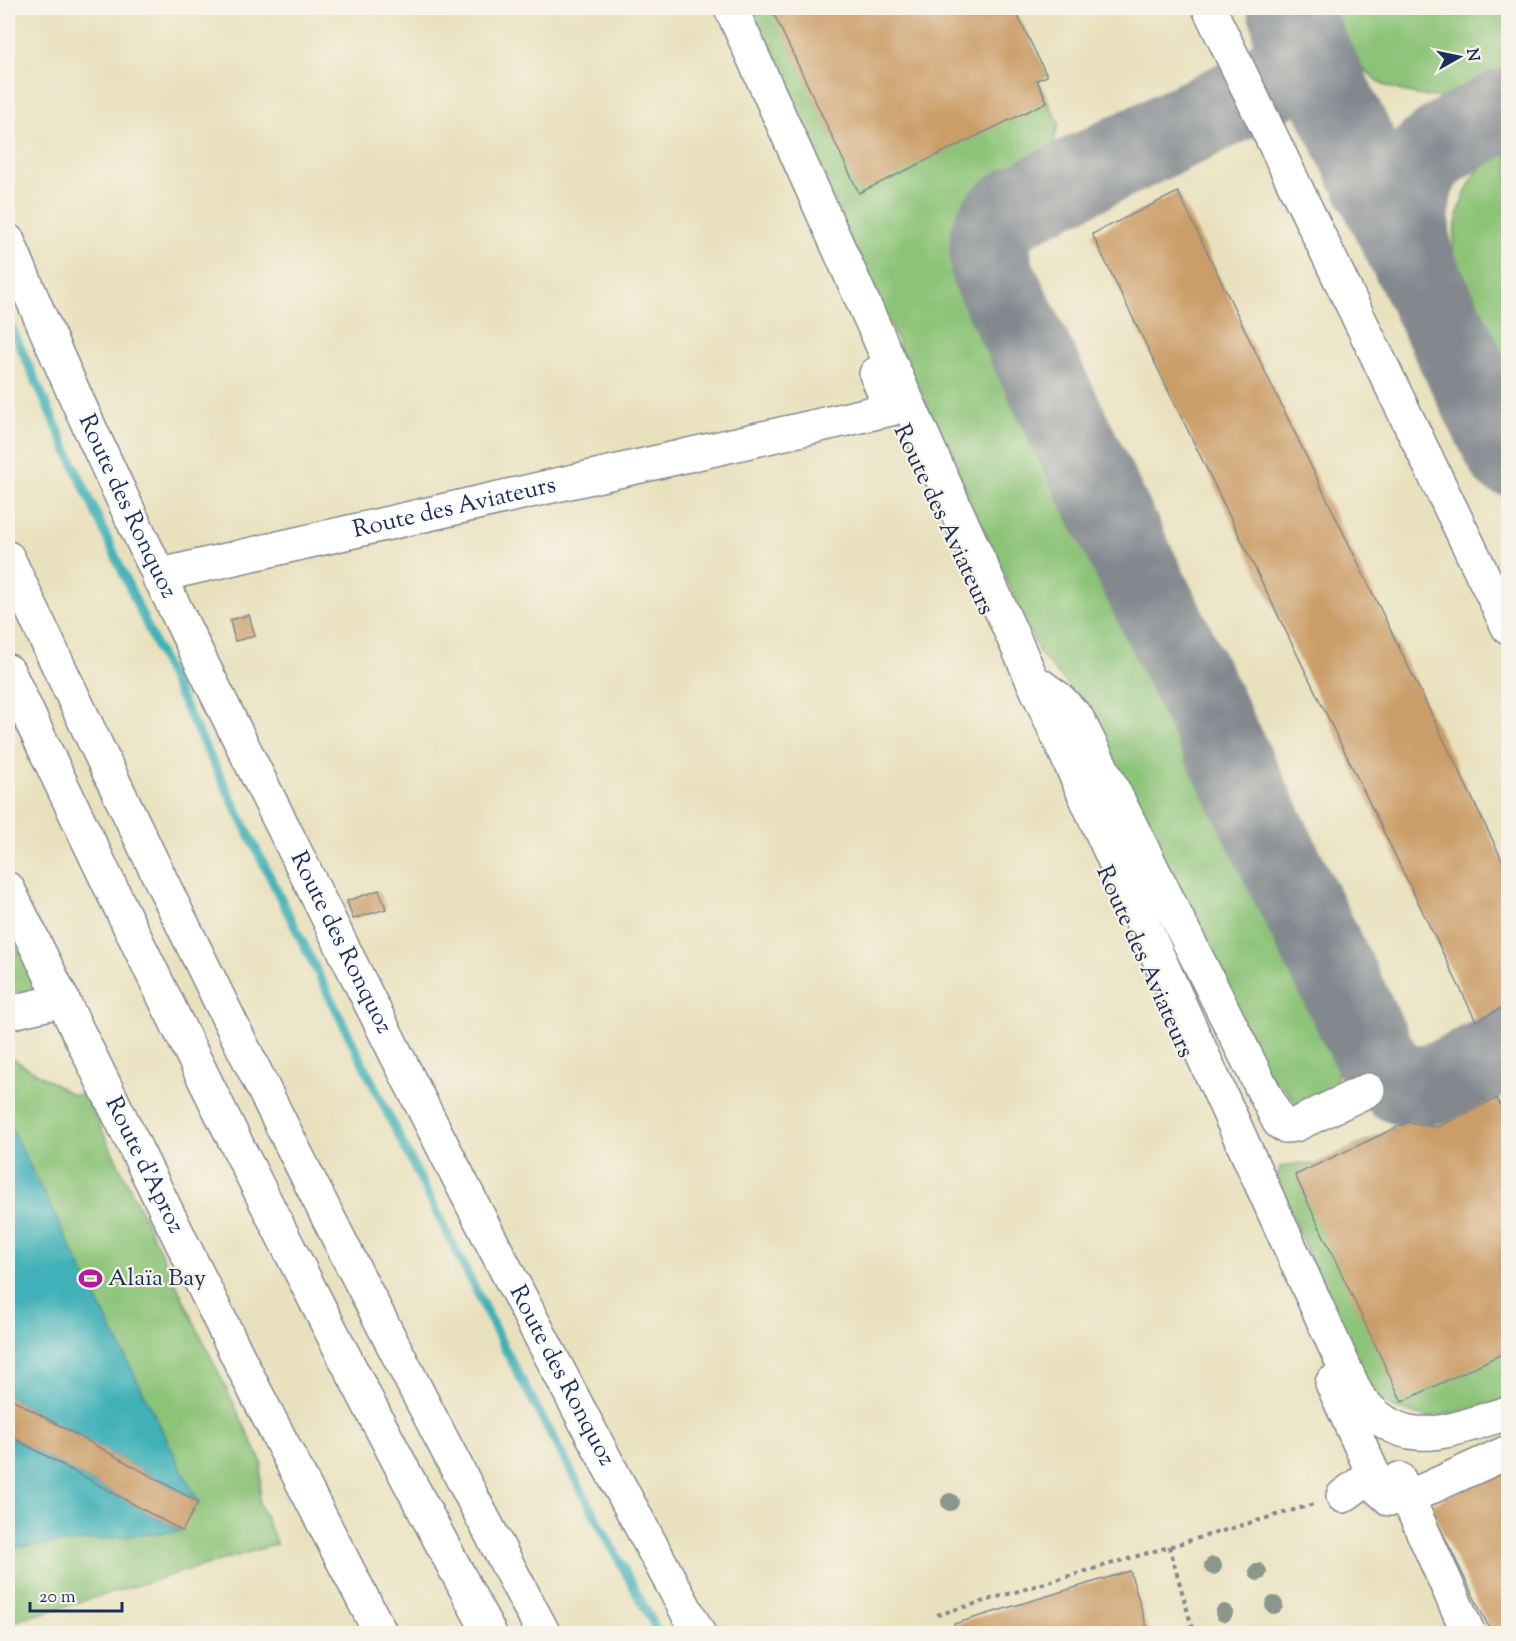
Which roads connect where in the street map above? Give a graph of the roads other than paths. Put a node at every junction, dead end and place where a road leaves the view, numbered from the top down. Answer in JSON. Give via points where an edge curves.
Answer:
{"nodes":[{"id":1,"x":711,"y":8,"type":"edge"},
{"id":2,"x":731,"y":8,"type":"edge"},
{"id":3,"x":1209,"y":8,"type":"edge"},
{"id":4,"x":8,"y":241,"type":"edge"},
{"id":5,"x":891,"y":409,"type":"junction"},
{"id":6,"x":8,"y":558,"type":"edge"},
{"id":7,"x":159,"y":578,"type":"junction"},
{"id":8,"x":1509,"y":627,"type":"edge"},
{"id":9,"x":8,"y":671,"type":"edge"},
{"id":10,"x":1032,"y":679,"type":"junction"},
{"id":11,"x":8,"y":889,"type":"edge"},
{"id":12,"x":63,"y":1000,"type":"junction"},
{"id":13,"x":8,"y":1013,"type":"edge"},
{"id":14,"x":1368,"y":1090,"type":"dead end"},
{"id":15,"x":1509,"y":1413,"type":"edge"},
{"id":16,"x":1509,"y":1452,"type":"edge"},
{"id":17,"x":1393,"y":1484,"type":"junction"},
{"id":18,"x":1343,"y":1496,"type":"road end"},
{"id":19,"x":381,"y":1634,"type":"edge"},
{"id":20,"x":490,"y":1634,"type":"edge"},
{"id":21,"x":544,"y":1634,"type":"edge"},
{"id":22,"x":699,"y":1634,"type":"edge"},
{"id":23,"x":1469,"y":1634,"type":"edge"}],
"edges":[{"from":1,"to":5,"type":"main road","name":"Route des Aviateurs"},
{"from":2,"to":10,"type":"main road","name":"Route des Aviateurs"},
{"from":3,"to":8,"type":"main road"},
{"from":4,"to":7,"type":"main road","name":"Route des Ronquoz"},
{"from":5,"to":7,"type":"main road","name":"Route des Aviateurs"},
{"from":5,"to":17,"type":"main road","name":"Route des Aviateurs"},
{"from":6,"to":21,"type":"main road","via":[[167,896],[292,1149]]},
{"from":7,"to":22,"type":"main road","name":"Route des Ronquoz","via":[[510,1280]]},
{"from":9,"to":20,"type":"main road","via":[[236,1142]]},
{"from":10,"to":14,"type":"main road","via":[[1077,718],[1279,1122],[1295,1125]]},
{"from":10,"to":15,"type":"main road","name":"Route des Aviateurs","via":[[1358,1395],[1379,1419],[1413,1434],[1432,1435]]},
{"from":11,"to":12,"type":"main road","name":"Route d'Aproz"},
{"from":12,"to":13,"type":"main road"},
{"from":12,"to":19,"type":"main road","name":"Route d'Aproz","via":[[253,1387]]},
{"from":16,"to":17,"type":"main road"},
{"from":17,"to":18,"type":"main road"},
{"from":17,"to":23,"type":"main road","name":"Route des Aviateurs"}]}
